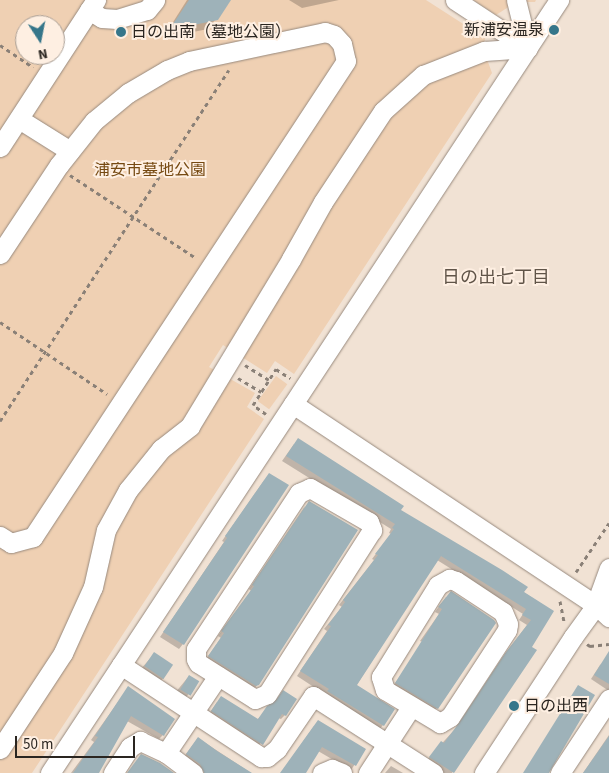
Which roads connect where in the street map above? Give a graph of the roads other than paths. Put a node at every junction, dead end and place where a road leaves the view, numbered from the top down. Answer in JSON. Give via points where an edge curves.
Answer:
{"nodes":[{"id":1,"x":155,"y":0,"type":"edge"},
{"id":2,"x":455,"y":0,"type":"edge"},
{"id":3,"x":516,"y":0,"type":"edge"},
{"id":4,"x":559,"y":0,"type":"edge"},
{"id":5,"x":92,"y":5,"type":"edge"},
{"id":6,"x":528,"y":48,"type":"junction"},
{"id":7,"x":19,"y":119,"type":"junction"},
{"id":8,"x":0,"y":147,"type":"edge"},
{"id":9,"x":70,"y":151,"type":"junction"},
{"id":10,"x":0,"y":254,"type":"edge"},
{"id":11,"x":293,"y":404,"type":"junction"},
{"id":12,"x":0,"y":536,"type":"edge"},
{"id":13,"x":609,"y":568,"type":"edge"},
{"id":14,"x":609,"y":591,"type":"edge"},
{"id":15,"x":605,"y":610,"type":"edge"},
{"id":16,"x":121,"y":665,"type":"junction"},
{"id":17,"x":218,"y":676,"type":"junction"},
{"id":18,"x":609,"y":699,"type":"edge"},
{"id":19,"x":410,"y":706,"type":"junction"},
{"id":20,"x":193,"y":713,"type":"junction"},
{"id":21,"x":387,"y":743,"type":"junction"},
{"id":22,"x":0,"y":749,"type":"edge"},
{"id":23,"x":166,"y":753,"type":"junction"},
{"id":24,"x":50,"y":773,"type":"edge"},
{"id":25,"x":113,"y":773,"type":"edge"},
{"id":26,"x":193,"y":773,"type":"edge"},
{"id":27,"x":322,"y":773,"type":"edge"},
{"id":28,"x":342,"y":773,"type":"edge"},
{"id":29,"x":368,"y":773,"type":"edge"},
{"id":30,"x":433,"y":773,"type":"edge"},
{"id":31,"x":484,"y":773,"type":"edge"},
{"id":32,"x":560,"y":773,"type":"edge"}],
"edges":[{"from":1,"to":5,"type":"street","via":[[148,10],[117,19],[102,18]]},
{"from":2,"to":6,"type":"street"},
{"from":3,"to":6,"type":"street"},
{"from":4,"to":6,"type":"street"},
{"from":5,"to":7,"type":"street"},
{"from":6,"to":11,"type":"street"},
{"from":6,"to":22,"type":"street","via":[[484,51],[423,75],[383,111],[323,202],[190,426],[161,449],[128,490],[106,530],[93,587],[63,653]]},
{"from":7,"to":8,"type":"street"},
{"from":7,"to":9,"type":"street"},
{"from":9,"to":10,"type":"street"},
{"from":9,"to":12,"type":"street","via":[[94,121],[128,93],[167,70],[189,62],[325,32],[334,35],[342,44],[346,62],[34,536],[11,543]]},
{"from":11,"to":15,"type":"street"},
{"from":11,"to":16,"type":"street"},
{"from":13,"to":15,"type":"street"},
{"from":14,"to":15,"type":"street"},
{"from":15,"to":31,"type":"street"},
{"from":16,"to":20,"type":"street"},
{"from":16,"to":24,"type":"street"},
{"from":17,"to":17,"type":"street","via":[[198,663],[196,649],[299,493],[304,489],[316,490],[369,522],[370,536],[267,694],[262,698],[250,698]]},
{"from":17,"to":20,"type":"street"},
{"from":18,"to":32,"type":"street"},
{"from":19,"to":19,"type":"street","via":[[385,690],[382,672],[438,585],[443,581],[456,581],[503,612],[507,617],[507,630],[446,722],[440,723]]},
{"from":19,"to":21,"type":"street"},
{"from":20,"to":21,"type":"street","via":[[255,754],[267,757],[277,749],[313,696]]},
{"from":20,"to":23,"type":"street"},
{"from":21,"to":29,"type":"street"},
{"from":21,"to":30,"type":"street"},
{"from":23,"to":25,"type":"street","via":[[144,741],[135,742]]},
{"from":23,"to":26,"type":"street"},
{"from":27,"to":28,"type":"street","via":[[332,769]]}]}
